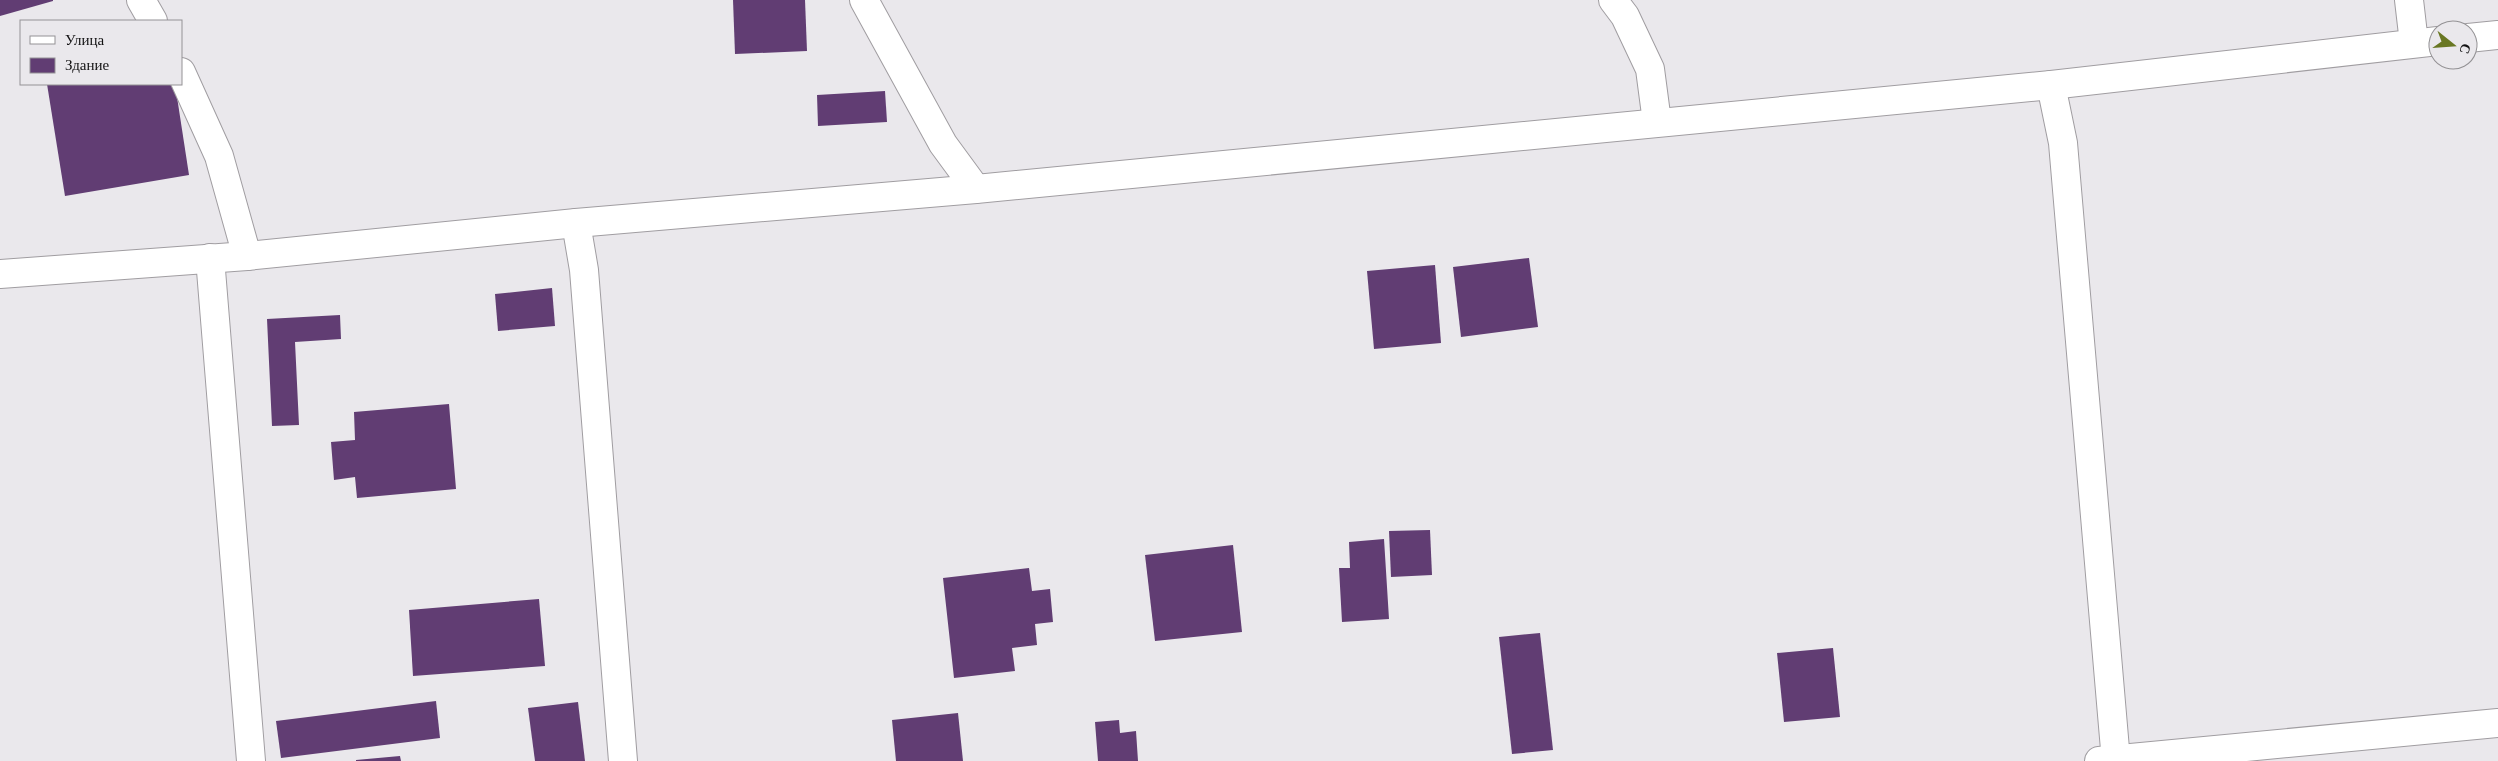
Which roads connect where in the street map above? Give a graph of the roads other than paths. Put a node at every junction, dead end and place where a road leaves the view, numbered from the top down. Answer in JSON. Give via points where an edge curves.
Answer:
{"nodes":[{"id":1,"x":141,"y":0,"type":"edge"},
{"id":2,"x":864,"y":0,"type":"edge"},
{"id":3,"x":1613,"y":0,"type":"edge"},
{"id":4,"x":2409,"y":0,"type":"edge"},
{"id":5,"x":152,"y":20,"type":"edge"},
{"id":6,"x":2498,"y":35,"type":"edge"},
{"id":7,"x":2478,"y":37,"type":"edge"},
{"id":8,"x":2426,"y":42,"type":"edge"},
{"id":9,"x":182,"y":74,"type":"edge"},
{"id":10,"x":2051,"y":85,"type":"junction"},
{"id":11,"x":1657,"y":122,"type":"junction"},
{"id":12,"x":976,"y":189,"type":"junction"},
{"id":13,"x":576,"y":223,"type":"junction"},
{"id":14,"x":247,"y":256,"type":"junction"},
{"id":15,"x":210,"y":258,"type":"junction"},
{"id":16,"x":0,"y":274,"type":"edge"},
{"id":17,"x":2498,"y":723,"type":"edge"},
{"id":18,"x":2110,"y":760,"type":"edge"},
{"id":19,"x":251,"y":761,"type":"edge"},
{"id":20,"x":623,"y":761,"type":"edge"}],
"edges":[{"from":1,"to":5,"type":"street"},
{"from":2,"to":12,"type":"street","via":[[943,144]]},
{"from":3,"to":11,"type":"street","via":[[1625,16],[1650,69]]},
{"from":4,"to":8,"type":"street"},
{"from":6,"to":7,"type":"street"},
{"from":8,"to":10,"type":"street"},
{"from":9,"to":14,"type":"street","via":[[219,156]]},
{"from":10,"to":11,"type":"street"},
{"from":10,"to":18,"type":"street","via":[[2063,143]]},
{"from":11,"to":12,"type":"street"},
{"from":12,"to":13,"type":"street"},
{"from":13,"to":14,"type":"street"},
{"from":13,"to":20,"type":"street","via":[[584,270]]},
{"from":14,"to":15,"type":"street"},
{"from":15,"to":16,"type":"street"},
{"from":15,"to":19,"type":"street"},
{"from":17,"to":18,"type":"street"}]}
